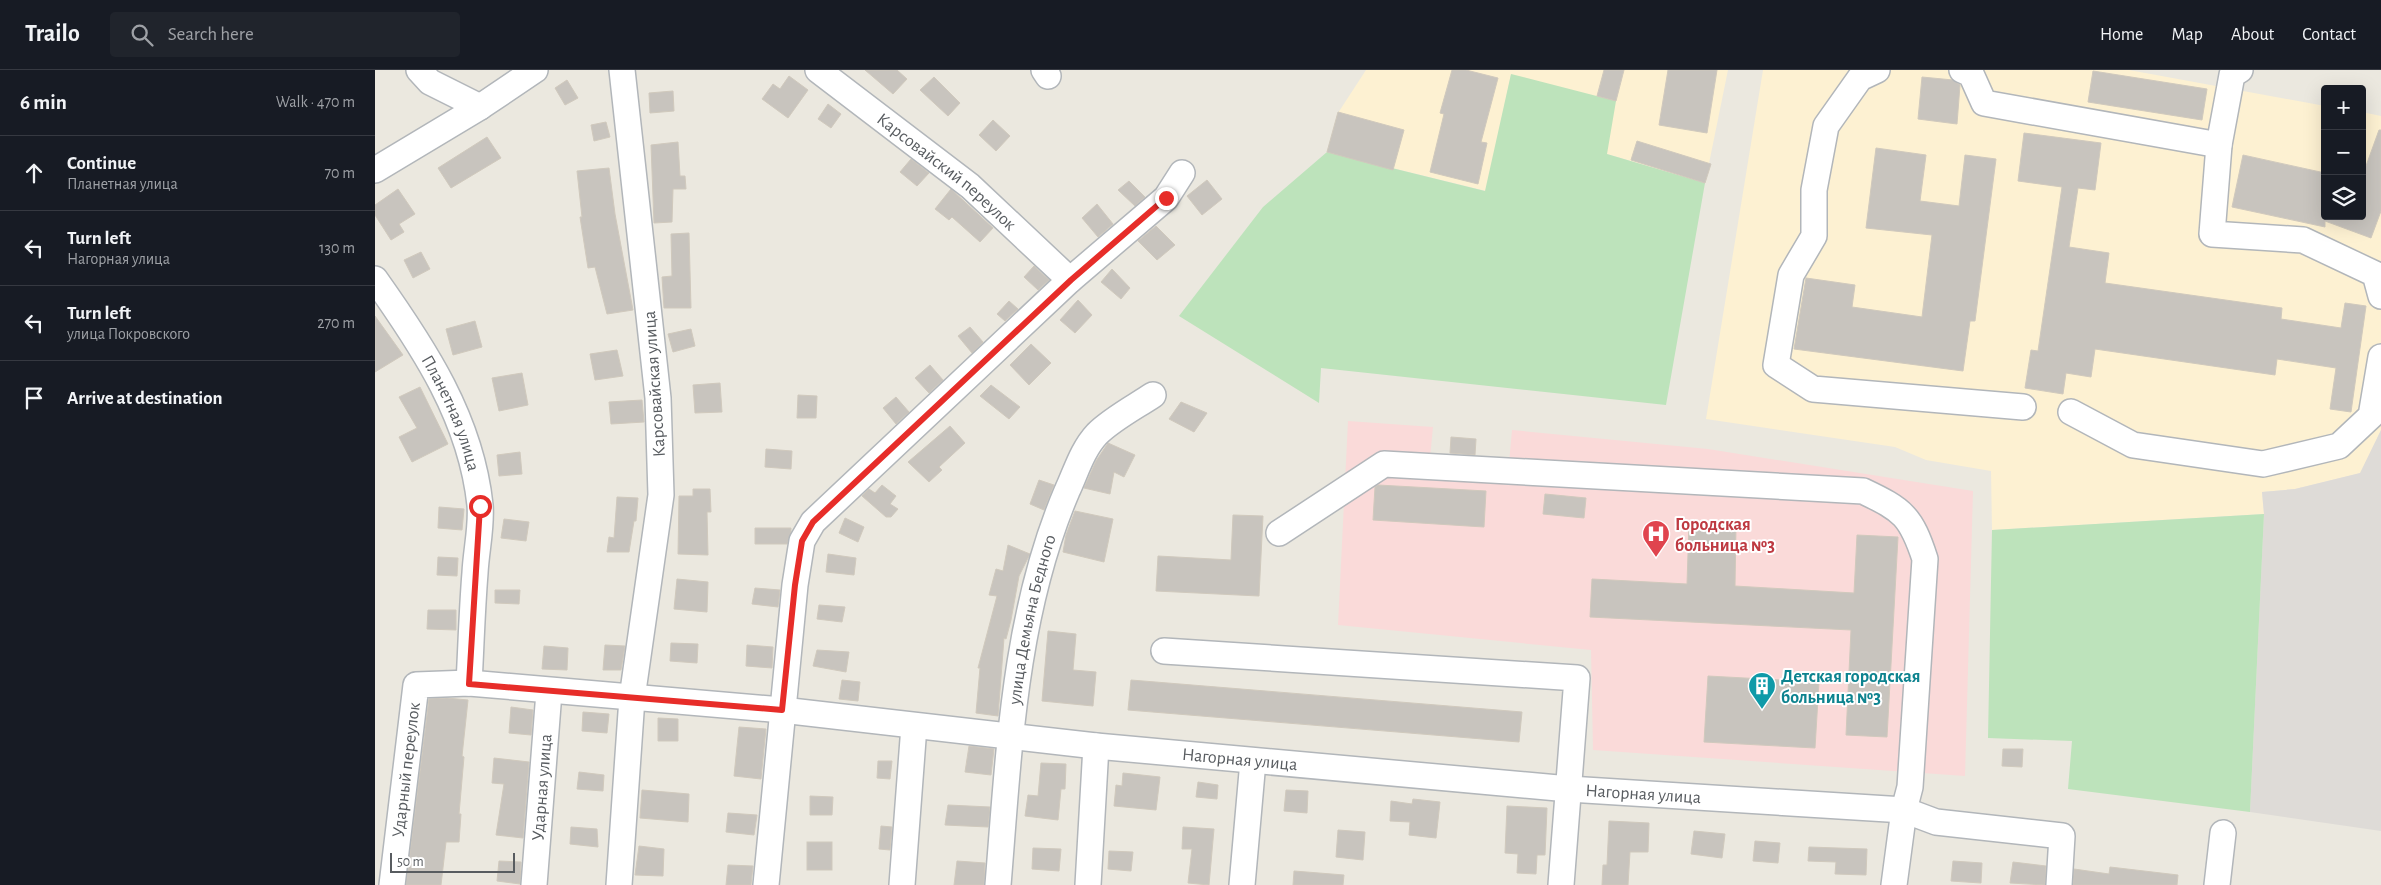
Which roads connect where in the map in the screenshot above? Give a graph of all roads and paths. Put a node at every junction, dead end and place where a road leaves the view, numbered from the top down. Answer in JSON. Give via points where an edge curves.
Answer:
{"nodes":[{"id":1,"x":419,"y":70,"type":"edge"},
{"id":2,"x":535,"y":70,"type":"edge"},
{"id":3,"x":622,"y":70,"type":"edge"},
{"id":4,"x":818,"y":70,"type":"edge"},
{"id":5,"x":1877,"y":70,"type":"edge"},
{"id":6,"x":1962,"y":70,"type":"edge"},
{"id":7,"x":2240,"y":70,"type":"edge"},
{"id":8,"x":480,"y":107,"type":"junction"},
{"id":9,"x":2219,"y":145,"type":"junction"},
{"id":10,"x":375,"y":170,"type":"edge"},
{"id":11,"x":1182,"y":173,"type":"dead end"},
{"id":12,"x":375,"y":279,"type":"edge"},
{"id":13,"x":1071,"y":280,"type":"junction"},
{"id":14,"x":2381,"y":296,"type":"edge"},
{"id":15,"x":2381,"y":358,"type":"edge"},
{"id":16,"x":1153,"y":395,"type":"dead end"},
{"id":17,"x":2023,"y":407,"type":"dead end"},
{"id":18,"x":2071,"y":412,"type":"dead end"},
{"id":19,"x":1279,"y":533,"type":"dead end"},
{"id":20,"x":1164,"y":651,"type":"dead end"},
{"id":21,"x":469,"y":684,"type":"junction"},
{"id":22,"x":416,"y":685,"type":"joint"},
{"id":23,"x":549,"y":692,"type":"junction"},
{"id":24,"x":632,"y":698,"type":"junction"},
{"id":25,"x":782,"y":710,"type":"junction"},
{"id":26,"x":914,"y":726,"type":"junction"},
{"id":27,"x":1011,"y":737,"type":"junction"},
{"id":28,"x":1096,"y":746,"type":"junction"},
{"id":29,"x":1253,"y":761,"type":"junction"},
{"id":30,"x":1569,"y":789,"type":"junction"},
{"id":31,"x":1904,"y":810,"type":"junction"},
{"id":32,"x":2223,"y":833,"type":"dead end"},
{"id":33,"x":392,"y":885,"type":"edge"},
{"id":34,"x":534,"y":885,"type":"edge"},
{"id":35,"x":619,"y":885,"type":"edge"},
{"id":36,"x":766,"y":885,"type":"edge"},
{"id":37,"x":902,"y":885,"type":"edge"},
{"id":38,"x":998,"y":885,"type":"edge"},
{"id":39,"x":1088,"y":885,"type":"edge"},
{"id":40,"x":1242,"y":885,"type":"edge"},
{"id":41,"x":1561,"y":885,"type":"edge"},
{"id":42,"x":1894,"y":885,"type":"edge"},
{"id":43,"x":2059,"y":885,"type":"edge"},
{"id":44,"x":2217,"y":885,"type":"edge"}],
"edges":[{"from":1,"to":8,"type":"street","via":[[430,82]]},
{"from":2,"to":8,"type":"street"},
{"from":3,"to":24,"type":"street","name":"Карсовайская улица","via":[[657,398],[661,495]]},
{"from":4,"to":13,"type":"street","name":"Карсовайский переулок","via":[[970,186]]},
{"from":5,"to":17,"type":"street","via":[[1860,78],[1826,126],[1814,190],[1814,236],[1791,275],[1775,364],[1813,389]]},
{"from":6,"to":9,"type":"street","via":[[1971,74],[1984,103]]},
{"from":7,"to":9,"type":"street","via":[[2232,75]]},
{"from":8,"to":10,"type":"street"},
{"from":9,"to":14,"type":"street","via":[[2212,234],[2303,240],[2375,274]]},
{"from":11,"to":13,"type":"street","via":[[1166,198]]},
{"from":12,"to":21,"type":"street","name":"Планетная улица","via":[[436,372],[470,452],[480,506]]},
{"from":13,"to":25,"type":"street","via":[[813,522],[802,541]]},
{"from":15,"to":18,"type":"street","via":[[2371,416],[2339,446],[2263,464],[2133,444]]},
{"from":16,"to":27,"type":"street","name":"улица Демьяна Бедного","via":[[1098,433],[1084,451],[1062,503],[1043,557],[1025,626]]},
{"from":19,"to":31,"type":"street","via":[[1383,464],[1863,491],[1894,506],[1916,530],[1925,559],[1910,787]]},
{"from":20,"to":30,"type":"street","via":[[1577,678]]},
{"from":21,"to":22,"type":"street","name":"Нагорная улица"},
{"from":21,"to":23,"type":"street","name":"Нагорная улица"},
{"from":22,"to":33,"type":"street","name":"Ударный переулок"},
{"from":23,"to":24,"type":"street","name":"Нагорная улица"},
{"from":23,"to":34,"type":"street","name":"Ударная улица"},
{"from":24,"to":25,"type":"street","name":"Нагорная улица"},
{"from":24,"to":35,"type":"street","name":"Карсовайская улица"},
{"from":25,"to":26,"type":"street","name":"Нагорная улица"},
{"from":25,"to":36,"type":"street"},
{"from":26,"to":27,"type":"street","name":"Нагорная улица"},
{"from":26,"to":37,"type":"street"},
{"from":27,"to":28,"type":"street","name":"Нагорная улица"},
{"from":27,"to":38,"type":"street","name":"улица Демьяна Бедного"},
{"from":28,"to":29,"type":"street","name":"Нагорная улица"},
{"from":28,"to":39,"type":"street"},
{"from":29,"to":30,"type":"street","name":"Нагорная улица"},
{"from":29,"to":40,"type":"street"},
{"from":30,"to":31,"type":"street","name":"Нагорная улица"},
{"from":30,"to":41,"type":"street"},
{"from":31,"to":42,"type":"street"},
{"from":31,"to":43,"type":"street","name":"Нагорная улица","via":[[1936,822],[2062,836]]},
{"from":32,"to":44,"type":"street"}]}
